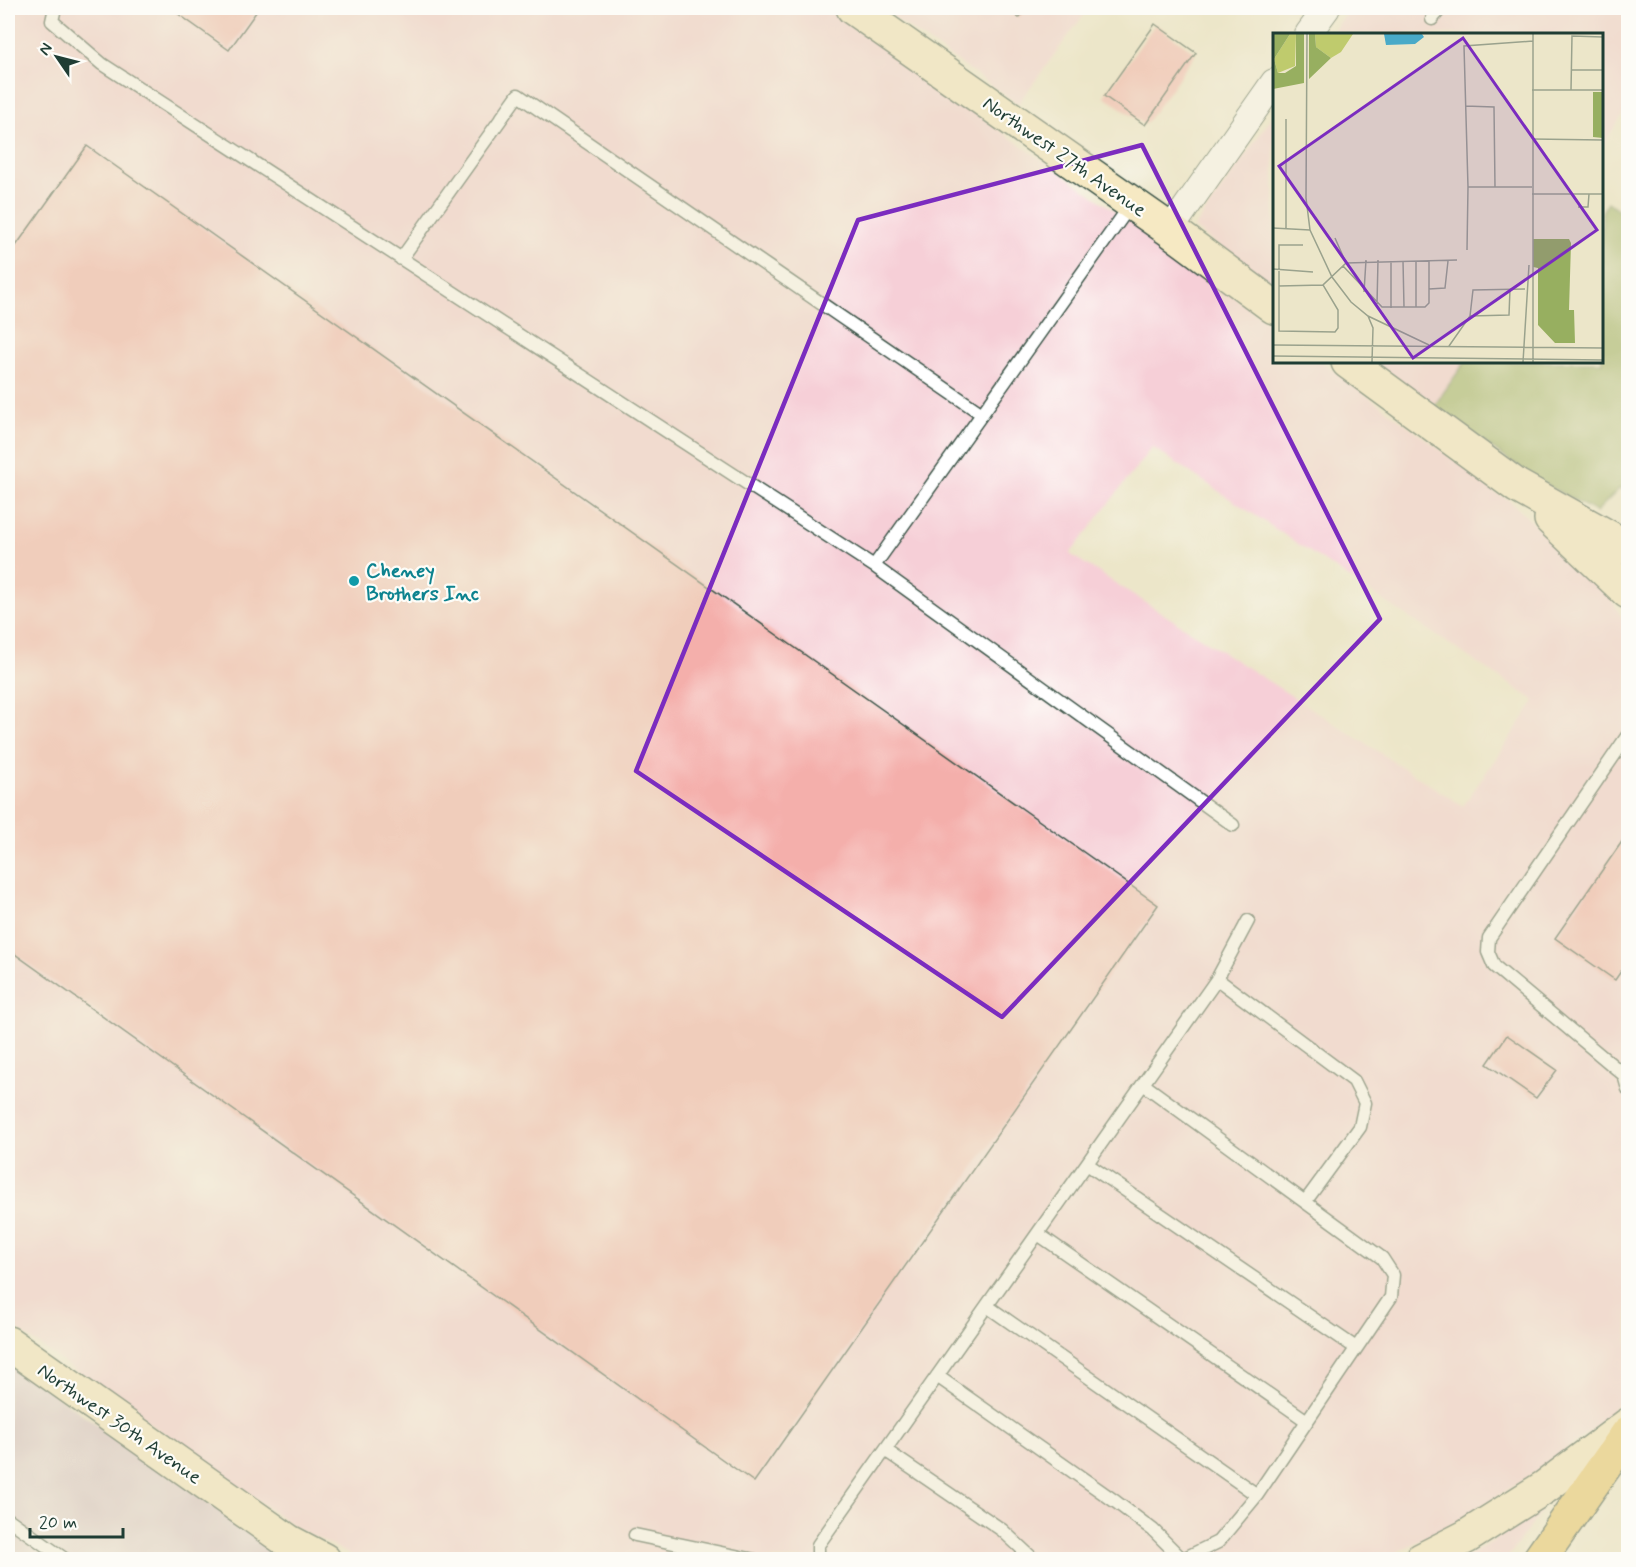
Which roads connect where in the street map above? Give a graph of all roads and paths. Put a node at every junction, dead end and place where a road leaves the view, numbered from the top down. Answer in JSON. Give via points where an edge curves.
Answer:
{"nodes":[{"id":1,"x":55,"y":8,"type":"edge"},
{"id":2,"x":855,"y":8,"type":"edge"},
{"id":3,"x":1328,"y":8,"type":"edge"},
{"id":4,"x":1441,"y":8,"type":"edge"},
{"id":5,"x":1432,"y":19,"type":"dead end"},
{"id":6,"x":1309,"y":33,"type":"edge"},
{"id":7,"x":1273,"y":85,"type":"edge"},
{"id":8,"x":1132,"y":203,"type":"junction"},
{"id":9,"x":1170,"y":230,"type":"junction"},
{"id":10,"x":401,"y":259,"type":"junction"},
{"id":11,"x":1273,"y":306,"type":"edge"},
{"id":12,"x":1349,"y":363,"type":"edge"},
{"id":13,"x":982,"y":414,"type":"junction"},
{"id":14,"x":1517,"y":486,"type":"junction"},
{"id":15,"x":1629,"y":548,"type":"edge"},
{"id":16,"x":874,"y":566,"type":"junction"},
{"id":17,"x":1629,"y":592,"type":"edge"},
{"id":18,"x":1628,"y":735,"type":"edge"},
{"id":19,"x":1233,"y":825,"type":"dead end"},
{"id":20,"x":1248,"y":921,"type":"dead end"},
{"id":21,"x":1218,"y":979,"type":"junction"},
{"id":22,"x":1626,"y":1071,"type":"edge"},
{"id":23,"x":1143,"y":1084,"type":"junction"},
{"id":24,"x":1629,"y":1089,"type":"edge"},
{"id":25,"x":1087,"y":1164,"type":"junction"},
{"id":26,"x":1305,"y":1202,"type":"junction"},
{"id":27,"x":1038,"y":1234,"type":"junction"},
{"id":28,"x":987,"y":1306,"type":"junction"},
{"id":29,"x":8,"y":1343,"type":"edge"},
{"id":30,"x":1356,"y":1348,"type":"junction"},
{"id":31,"x":937,"y":1376,"type":"junction"},
{"id":32,"x":1307,"y":1421,"type":"junction"},
{"id":33,"x":1629,"y":1425,"type":"edge"},
{"id":34,"x":1629,"y":1433,"type":"edge"},
{"id":35,"x":885,"y":1450,"type":"junction"},
{"id":36,"x":1257,"y":1495,"type":"junction"},
{"id":37,"x":8,"y":1519,"type":"edge"},
{"id":38,"x":635,"y":1535,"type":"dead end"},
{"id":39,"x":1181,"y":1559,"type":"edge"},
{"id":40,"x":66,"y":1560,"type":"edge"},
{"id":41,"x":324,"y":1560,"type":"edge"},
{"id":42,"x":755,"y":1560,"type":"edge"},
{"id":43,"x":818,"y":1560,"type":"edge"},
{"id":44,"x":1034,"y":1560,"type":"edge"},
{"id":45,"x":1421,"y":1560,"type":"edge"},
{"id":46,"x":1539,"y":1560,"type":"edge"}],
"edges":[{"from":1,"to":10,"type":"lane","via":[[52,21],[102,64]]},
{"from":2,"to":8,"type":"main road","name":"Northwest 27th Avenue"},
{"from":3,"to":6,"type":"street"},
{"from":4,"to":5,"type":"lane"},
{"from":7,"to":9,"type":"street"},
{"from":8,"to":9,"type":"main road","name":"Northwest 27th Avenue"},
{"from":8,"to":13,"type":"lane"},
{"from":9,"to":11,"type":"main road","name":"Northwest 27th Avenue"},
{"from":10,"to":13,"type":"lane","via":[[519,95]]},
{"from":10,"to":16,"type":"lane"},
{"from":12,"to":14,"type":"main road"},
{"from":13,"to":16,"type":"lane"},
{"from":14,"to":15,"type":"main road"},
{"from":14,"to":17,"type":"main road"},
{"from":16,"to":19,"type":"lane"},
{"from":18,"to":22,"type":"lane","via":[[1489,938],[1488,952],[1494,966]]},
{"from":20,"to":21,"type":"lane"},
{"from":21,"to":23,"type":"lane"},
{"from":21,"to":26,"type":"lane","via":[[1354,1081],[1365,1103],[1360,1127]]},
{"from":22,"to":24,"type":"lane"},
{"from":23,"to":25,"type":"lane"},
{"from":23,"to":26,"type":"lane"},
{"from":25,"to":27,"type":"lane"},
{"from":25,"to":30,"type":"lane"},
{"from":26,"to":30,"type":"lane","via":[[1382,1258],[1393,1275],[1391,1297]]},
{"from":27,"to":28,"type":"lane"},
{"from":27,"to":32,"type":"lane"},
{"from":28,"to":31,"type":"lane"},
{"from":28,"to":36,"type":"lane"},
{"from":29,"to":41,"type":"main road","name":"Northwest 30th Avenue","via":[[288,1541]]},
{"from":30,"to":32,"type":"lane"},
{"from":31,"to":35,"type":"lane"},
{"from":31,"to":39,"type":"lane","via":[[1116,1502],[1153,1530]]},
{"from":32,"to":36,"type":"lane"},
{"from":33,"to":45,"type":"main road","via":[[1545,1487],[1466,1537]]},
{"from":34,"to":46,"type":"main road"},
{"from":35,"to":43,"type":"lane","via":[[818,1545]]},
{"from":35,"to":44,"type":"lane","via":[[1002,1530]]},
{"from":36,"to":39,"type":"lane","via":[[1218,1542]]},
{"from":37,"to":40,"type":"lane"},
{"from":38,"to":42,"type":"lane"}]}
